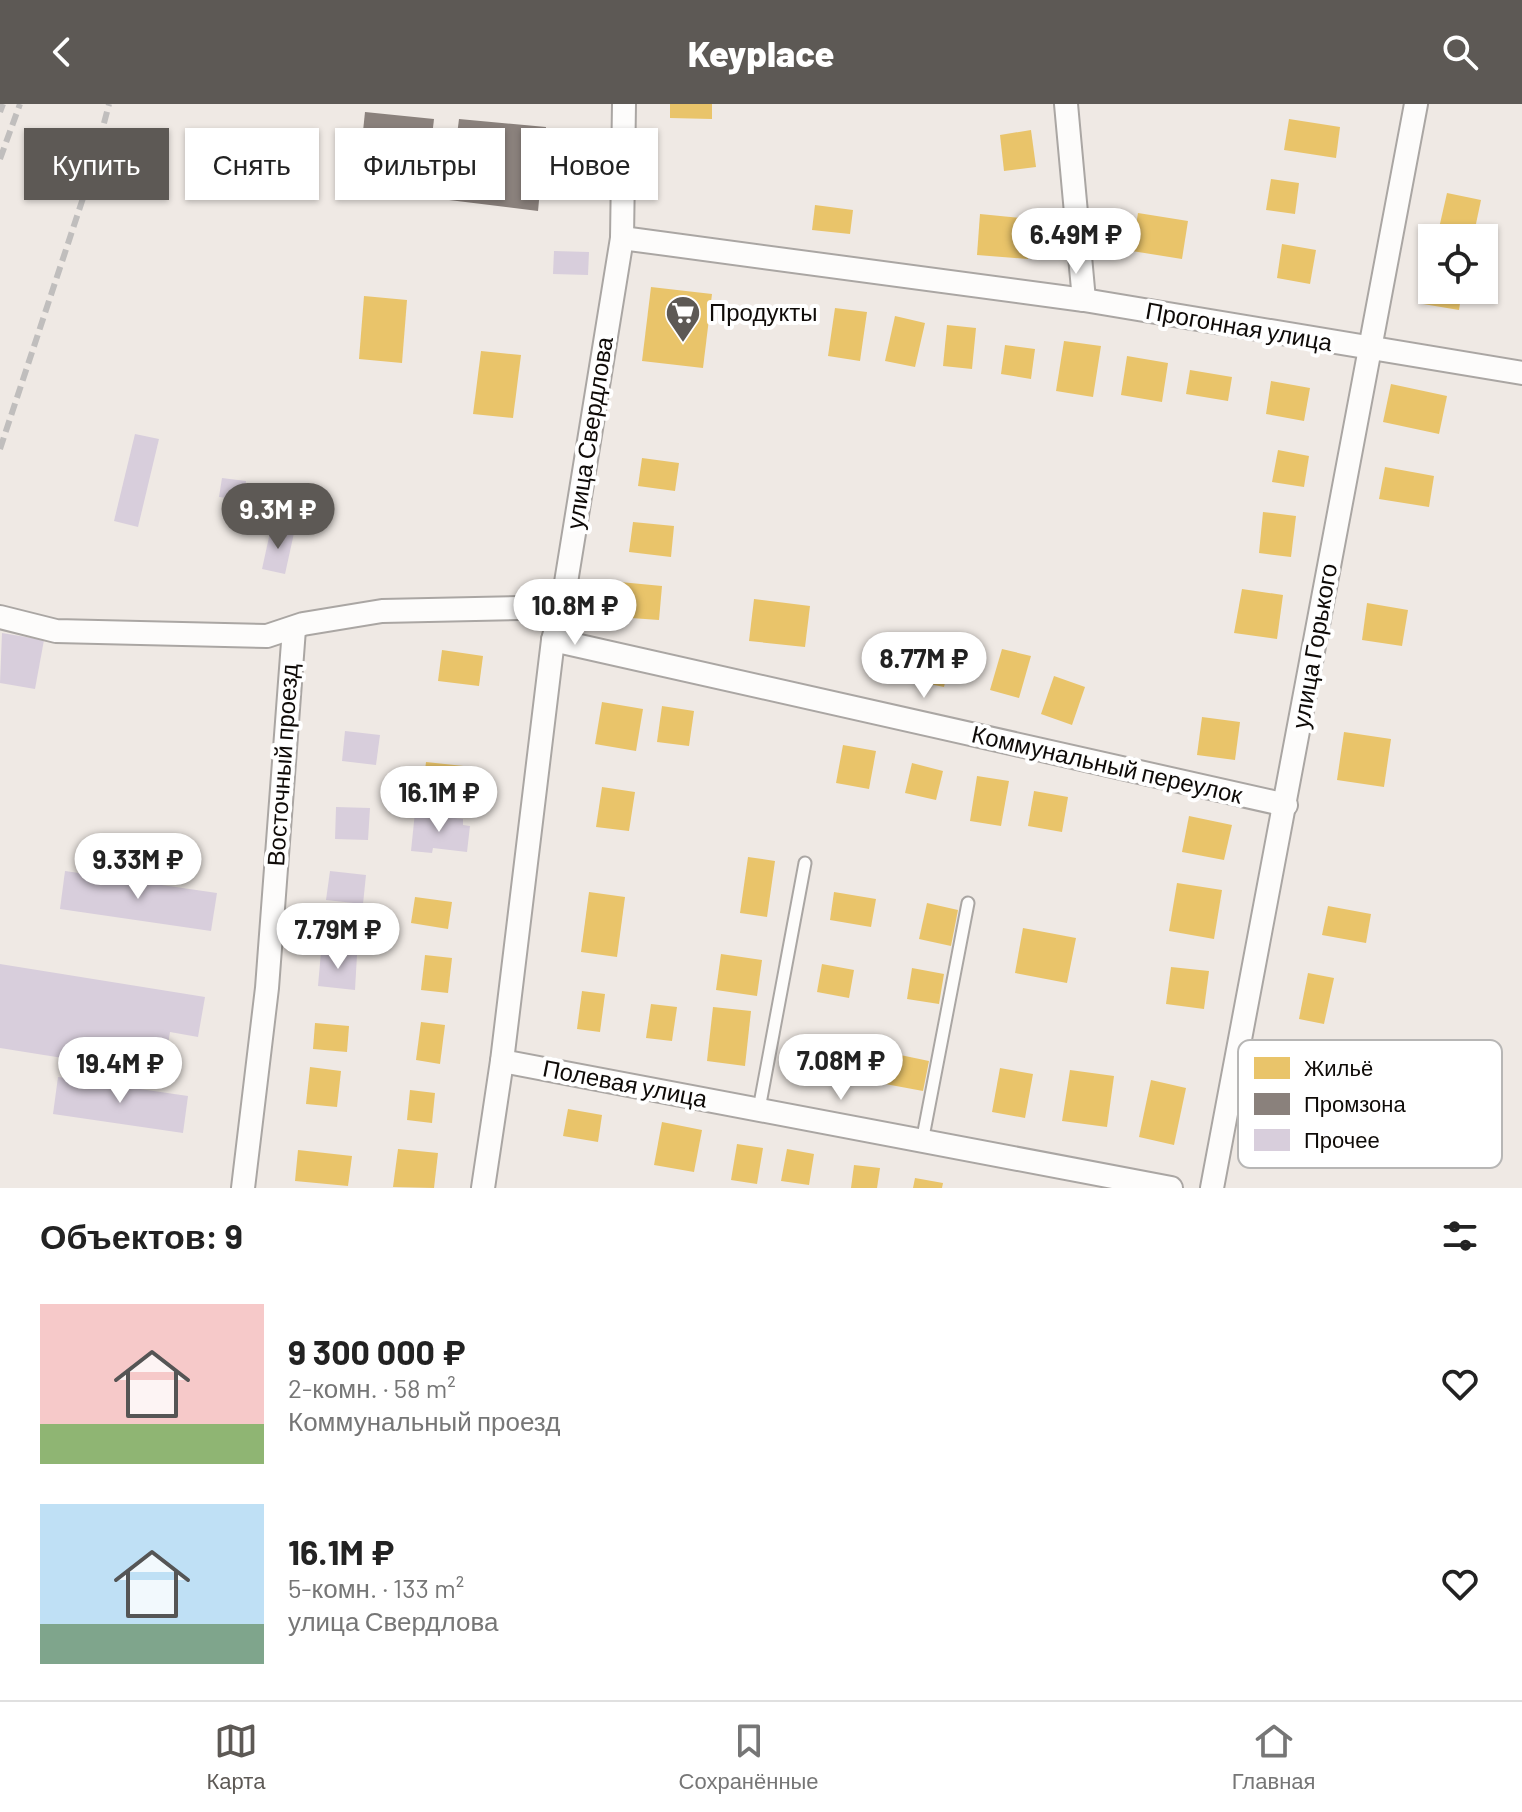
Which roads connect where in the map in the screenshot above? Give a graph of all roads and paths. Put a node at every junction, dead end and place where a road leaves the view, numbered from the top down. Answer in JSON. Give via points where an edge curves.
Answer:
{"nodes":[{"id":1,"x":624,"y":104,"type":"edge"},
{"id":2,"x":1066,"y":104,"type":"edge"},
{"id":3,"x":1416,"y":104,"type":"edge"},
{"id":4,"x":622,"y":238,"type":"junction"},
{"id":5,"x":1084,"y":300,"type":"junction"},
{"id":6,"x":1369,"y":350,"type":"junction"},
{"id":7,"x":1522,"y":373,"type":"edge"},
{"id":8,"x":562,"y":607,"type":"junction"},
{"id":9,"x":0,"y":617,"type":"edge"},
{"id":10,"x":294,"y":629,"type":"junction"},
{"id":11,"x":553,"y":640,"type":"junction"},
{"id":12,"x":1286,"y":805,"type":"junction"},
{"id":13,"x":805,"y":863,"type":"dead end"},
{"id":14,"x":968,"y":903,"type":"dead end"},
{"id":15,"x":1241,"y":1040,"type":"edge"},
{"id":16,"x":1238,"y":1053,"type":"edge"},
{"id":17,"x":502,"y":1061,"type":"junction"},
{"id":18,"x":759,"y":1109,"type":"junction"},
{"id":19,"x":922,"y":1142,"type":"junction"},
{"id":20,"x":243,"y":1188,"type":"edge"},
{"id":21,"x":483,"y":1188,"type":"edge"},
{"id":22,"x":1171,"y":1188,"type":"edge"},
{"id":23,"x":1212,"y":1188,"type":"edge"}],
"edges":[{"from":1,"to":4,"type":"street","name":"улица Свердлова"},
{"from":2,"to":5,"type":"street"},
{"from":3,"to":6,"type":"street","name":"улица Горького"},
{"from":4,"to":5,"type":"street","name":"Прогонная улица"},
{"from":4,"to":8,"type":"street","name":"улица Свердлова"},
{"from":5,"to":6,"type":"street","name":"Прогонная улица"},
{"from":6,"to":7,"type":"street","name":"Прогонная улица"},
{"from":6,"to":12,"type":"street","name":"улица Горького"},
{"from":8,"to":10,"type":"street","via":[[382,611]]},
{"from":8,"to":11,"type":"street","name":"улица Свердлова"},
{"from":9,"to":10,"type":"street","via":[[56,631],[267,636]]},
{"from":10,"to":20,"type":"street","name":"Восточный проезд","via":[[267,988]]},
{"from":11,"to":12,"type":"street","name":"Коммунальный переулок"},
{"from":11,"to":17,"type":"street","name":"улица Свердлова"},
{"from":12,"to":15,"type":"street","name":"улица Горького"},
{"from":13,"to":18,"type":"lane"},
{"from":14,"to":19,"type":"lane"},
{"from":16,"to":23,"type":"street","name":"улица Горького"},
{"from":17,"to":18,"type":"street","name":"Полевая улица"},
{"from":17,"to":21,"type":"street","name":"улица Свердлова"},
{"from":18,"to":19,"type":"street","name":"Полевая улица"},
{"from":19,"to":22,"type":"street","name":"Полевая улица"}]}
